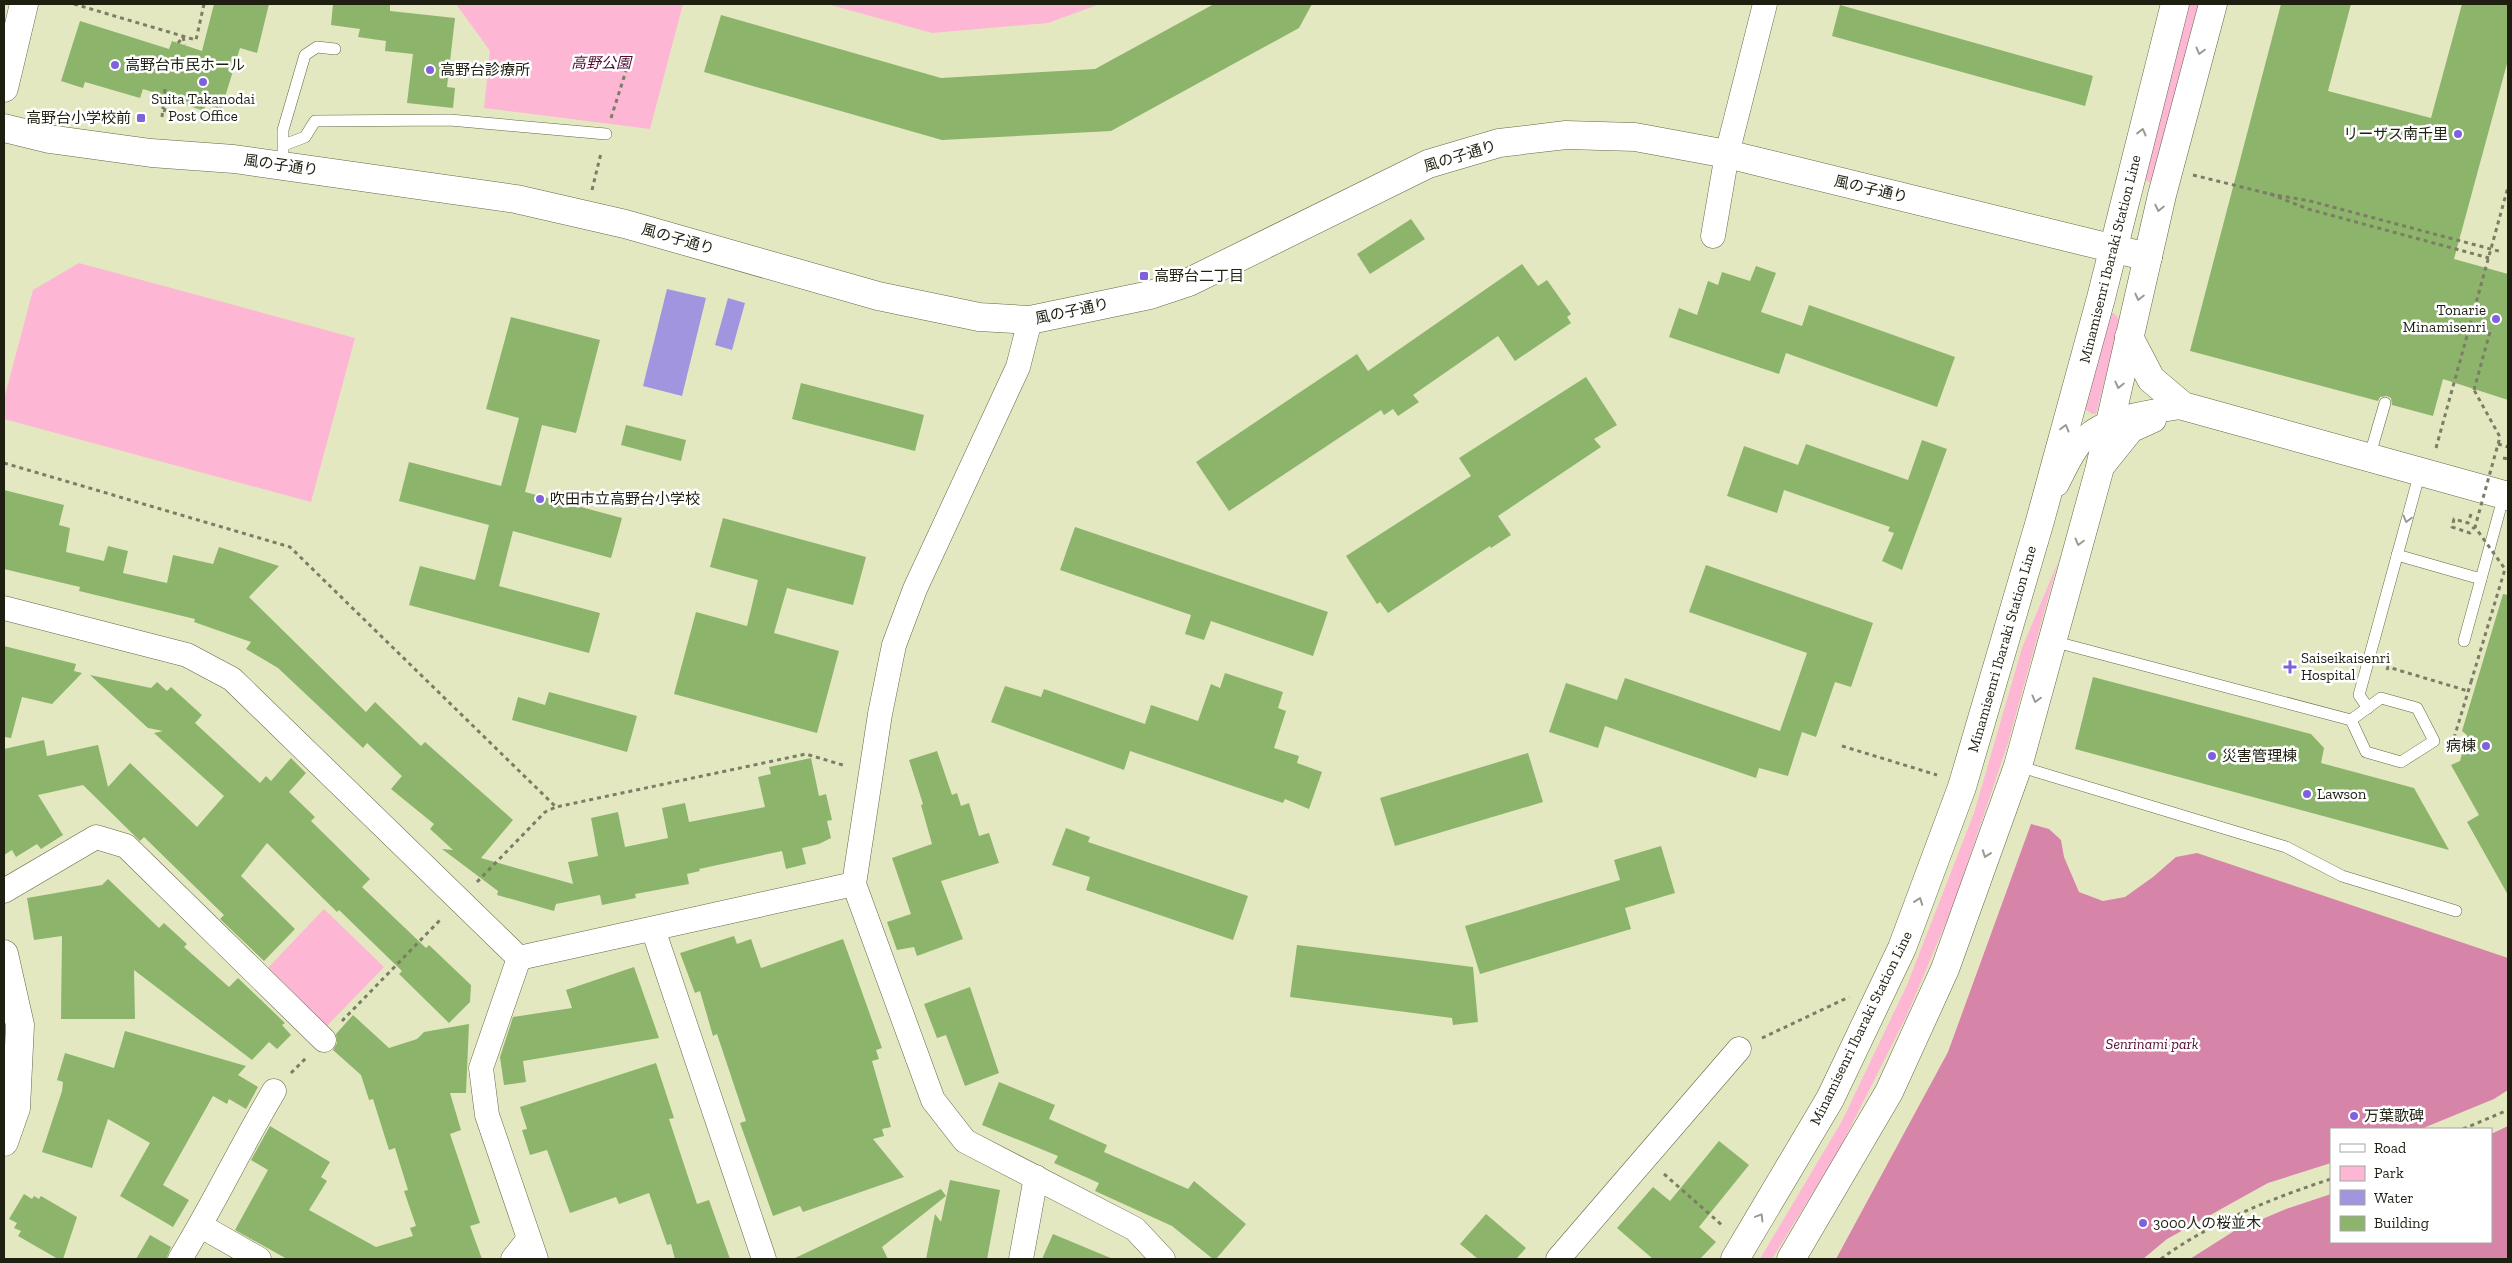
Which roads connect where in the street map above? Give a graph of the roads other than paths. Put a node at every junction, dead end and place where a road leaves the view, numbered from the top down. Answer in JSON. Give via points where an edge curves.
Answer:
{"nodes":[{"id":1,"x":24,"y":4,"type":"edge"},
{"id":2,"x":1765,"y":4,"type":"edge"},
{"id":3,"x":2175,"y":4,"type":"edge"},
{"id":4,"x":2213,"y":4,"type":"edge"},
{"id":5,"x":335,"y":49,"type":"dead end"},
{"id":6,"x":4,"y":88,"type":"edge"},
{"id":7,"x":4,"y":128,"type":"edge"},
{"id":8,"x":606,"y":134,"type":"road end"},
{"id":9,"x":1727,"y":154,"type":"junction"},
{"id":10,"x":282,"y":155,"type":"junction"},
{"id":11,"x":1713,"y":236,"type":"dead end"},
{"id":12,"x":2114,"y":248,"type":"junction"},
{"id":13,"x":2148,"y":257,"type":"junction"},
{"id":14,"x":1030,"y":320,"type":"junction"},
{"id":15,"x":2129,"y":337,"type":"junction"},
{"id":16,"x":2385,"y":403,"type":"dead end"},
{"id":17,"x":2183,"y":406,"type":"junction"},
{"id":18,"x":2110,"y":422,"type":"junction"},
{"id":19,"x":2368,"y":458,"type":"junction"},
{"id":20,"x":2099,"y":471,"type":"junction"},
{"id":21,"x":2420,"y":472,"type":"junction"},
{"id":22,"x":2506,"y":496,"type":"edge"},
{"id":23,"x":2040,"y":522,"type":"junction"},
{"id":24,"x":2397,"y":554,"type":"junction"},
{"id":25,"x":2481,"y":579,"type":"junction"},
{"id":26,"x":4,"y":608,"type":"edge"},
{"id":27,"x":2052,"y":641,"type":"junction"},
{"id":28,"x":2464,"y":641,"type":"dead end"},
{"id":29,"x":2368,"y":708,"type":"junction"},
{"id":30,"x":2351,"y":720,"type":"junction"},
{"id":31,"x":2018,"y":766,"type":"junction"},
{"id":32,"x":854,"y":884,"type":"junction"},
{"id":33,"x":4,"y":891,"type":"edge"},
{"id":34,"x":2456,"y":911,"type":"dead end"},
{"id":35,"x":653,"y":929,"type":"junction"},
{"id":36,"x":4,"y":954,"type":"edge"},
{"id":37,"x":519,"y":958,"type":"junction"},
{"id":38,"x":324,"y":1040,"type":"road end"},
{"id":39,"x":1739,"y":1049,"type":"road end"},
{"id":40,"x":274,"y":1090,"type":"road end"},
{"id":41,"x":4,"y":1142,"type":"edge"},
{"id":42,"x":1036,"y":1177,"type":"junction"},
{"id":43,"x":201,"y":1226,"type":"junction"},
{"id":44,"x":532,"y":1250,"type":"edge"},
{"id":45,"x":180,"y":1259,"type":"edge"},
{"id":46,"x":259,"y":1259,"type":"edge"},
{"id":47,"x":513,"y":1259,"type":"edge"},
{"id":48,"x":764,"y":1259,"type":"edge"},
{"id":49,"x":1021,"y":1259,"type":"edge"},
{"id":50,"x":1163,"y":1259,"type":"edge"},
{"id":51,"x":1558,"y":1259,"type":"edge"},
{"id":52,"x":1735,"y":1259,"type":"edge"},
{"id":53,"x":1791,"y":1259,"type":"edge"}],
"edges":[{"from":1,"to":6,"type":"street"},
{"from":2,"to":9,"type":"street"},
{"from":12,"to":3,"type":"street","name":"Minamisenri Ibaraki Station Line","one_way":true},
{"from":4,"to":13,"type":"street","one_way":true},
{"from":5,"to":10,"type":"lane","via":[[317,47],[306,55],[283,130]]},
{"from":7,"to":10,"type":"street","name":"風の子通り","via":[[49,139],[151,153]]},
{"from":8,"to":10,"type":"lane","via":[[450,120],[315,121],[305,137]]},
{"from":9,"to":11,"type":"street"},
{"from":9,"to":12,"type":"street","name":"風の子通り"},
{"from":9,"to":14,"type":"street","name":"風の子通り","via":[[1635,137],[1566,135],[1499,143],[1428,164],[1189,282],[1150,295]]},
{"from":10,"to":14,"type":"street","name":"風の子通り","via":[[516,198],[625,224],[878,296],[979,317]]},
{"from":12,"to":13,"type":"street","name":"風の子通り"},
{"from":23,"to":12,"type":"street","name":"Minamisenri Ibaraki Station Line","one_way":true},
{"from":13,"to":15,"type":"street","one_way":true},
{"from":14,"to":32,"type":"street","via":[[1018,367],[915,590],[894,645]]},
{"from":15,"to":17,"type":"street","via":[[2151,379]]},
{"from":15,"to":18,"type":"street","one_way":true},
{"from":16,"to":19,"type":"lane"},
{"from":17,"to":18,"type":"street"},
{"from":17,"to":19,"type":"street"},
{"from":17,"to":20,"type":"street","via":[[2132,430]]},
{"from":18,"to":20,"type":"street"},
{"from":18,"to":23,"type":"street","via":[[2085,438],[2067,464]]},
{"from":19,"to":21,"type":"street"},
{"from":20,"to":27,"type":"street","one_way":true},
{"from":21,"to":22,"type":"street"},
{"from":21,"to":24,"type":"lane","one_way":true},
{"from":22,"to":25,"type":"lane"},
{"from":52,"to":23,"type":"street","name":"Minamisenri Ibaraki Station Line","one_way":true,"via":[[1830,1099],[1902,948],[1962,787]]},
{"from":24,"to":25,"type":"lane"},
{"from":24,"to":29,"type":"lane","via":[[2358,695]]},
{"from":25,"to":28,"type":"lane"},
{"from":26,"to":37,"type":"street","via":[[187,655],[232,679]]},
{"from":27,"to":30,"type":"lane"},
{"from":27,"to":31,"type":"street","one_way":true},
{"from":29,"to":30,"type":"lane"},
{"from":29,"to":30,"type":"lane","via":[[2381,698],[2417,708],[2434,741],[2401,762],[2366,752]]},
{"from":31,"to":34,"type":"lane","via":[[2286,847],[2342,876]]},
{"from":31,"to":53,"type":"street","one_way":true,"via":[[1937,987],[1889,1092]]},
{"from":32,"to":35,"type":"street"},
{"from":32,"to":42,"type":"street","via":[[933,1100],[965,1141]]},
{"from":33,"to":38,"type":"street","via":[[96,837],[126,846]]},
{"from":35,"to":37,"type":"street"},
{"from":35,"to":48,"type":"street"},
{"from":36,"to":41,"type":"street","via":[[20,1025],[16,1108]]},
{"from":37,"to":44,"type":"street","via":[[481,1068],[487,1115]]},
{"from":39,"to":51,"type":"street"},
{"from":40,"to":43,"type":"street","via":[[240,1148]]},
{"from":42,"to":49,"type":"street"},
{"from":42,"to":50,"type":"street","via":[[1136,1229]]},
{"from":43,"to":45,"type":"street"},
{"from":43,"to":46,"type":"street"},
{"from":44,"to":47,"type":"street"}]}
